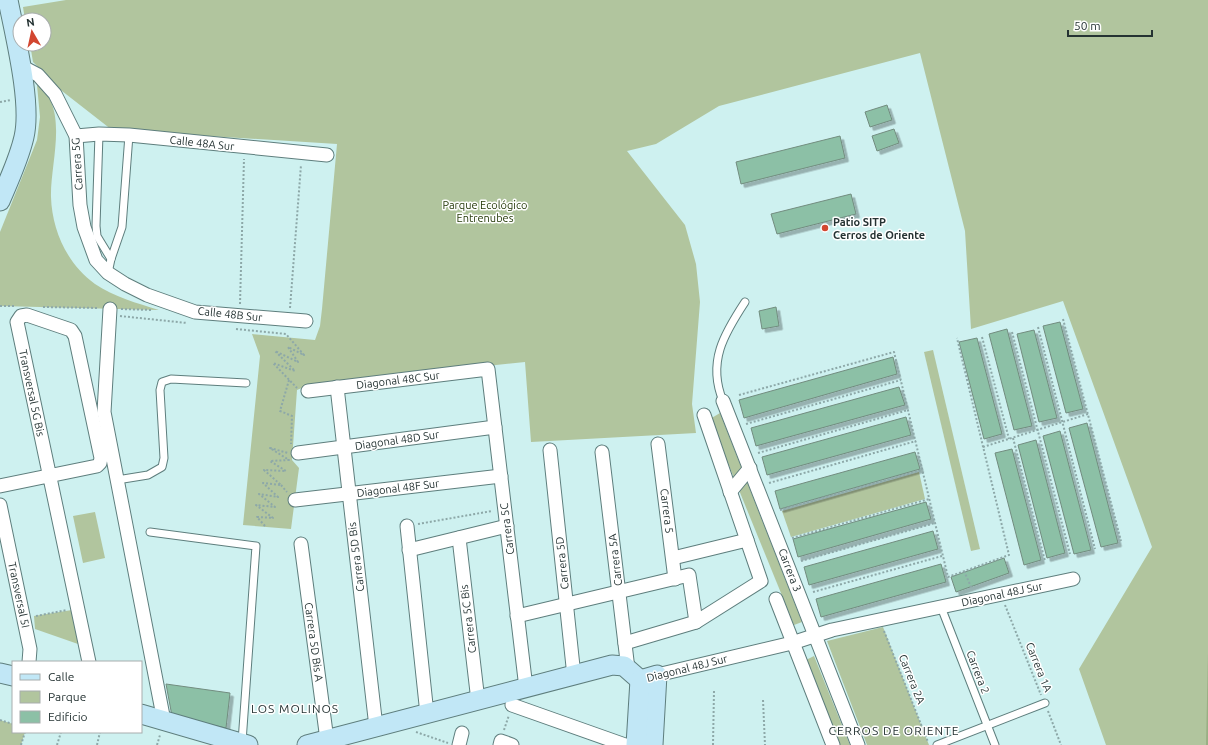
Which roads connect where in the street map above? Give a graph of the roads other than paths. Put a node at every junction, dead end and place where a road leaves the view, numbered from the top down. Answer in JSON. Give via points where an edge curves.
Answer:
{"nodes":[{"id":1,"x":8,"y":0,"type":"edge"},
{"id":2,"x":19,"y":65,"type":"junction"},
{"id":3,"x":99,"y":134,"type":"junction"},
{"id":4,"x":129,"y":135,"type":"junction"},
{"id":5,"x":76,"y":136,"type":"junction"},
{"id":6,"x":327,"y":155,"type":"dead end"},
{"id":7,"x":0,"y":200,"type":"edge"},
{"id":8,"x":88,"y":204,"type":"junction"},
{"id":9,"x":111,"y":259,"type":"junction"},
{"id":10,"x":96,"y":260,"type":"joint"},
{"id":11,"x":108,"y":273,"type":"junction"},
{"id":12,"x":745,"y":302,"type":"dead end"},
{"id":13,"x":109,"y":312,"type":"road end"},
{"id":14,"x":306,"y":321,"type":"dead end"},
{"id":15,"x":488,"y":369,"type":"joint"},
{"id":16,"x":246,"y":384,"type":"dead end"},
{"id":17,"x":337,"y":387,"type":"junction"},
{"id":18,"x":308,"y":391,"type":"road end"},
{"id":19,"x":722,"y":398,"type":"joint"},
{"id":20,"x":704,"y":415,"type":"dead end"},
{"id":21,"x":495,"y":427,"type":"junction"},
{"id":22,"x":658,"y":444,"type":"dead end"},
{"id":23,"x":344,"y":448,"type":"junction"},
{"id":24,"x":550,"y":450,"type":"dead end"},
{"id":25,"x":293,"y":451,"type":"road end"},
{"id":26,"x":602,"y":452,"type":"dead end"},
{"id":27,"x":750,"y":468,"type":"junction"},
{"id":28,"x":49,"y":476,"type":"junction"},
{"id":29,"x":501,"y":476,"type":"junction"},
{"id":30,"x":117,"y":480,"type":"junction"},
{"id":31,"x":0,"y":486,"type":"edge"},
{"id":32,"x":730,"y":492,"type":"junction"},
{"id":33,"x":349,"y":493,"type":"junction"},
{"id":34,"x":295,"y":500,"type":"dead end"},
{"id":35,"x":0,"y":505,"type":"edge"},
{"id":36,"x":407,"y":526,"type":"road end"},
{"id":37,"x":507,"y":526,"type":"junction"},
{"id":38,"x":150,"y":532,"type":"dead end"},
{"id":39,"x":459,"y":538,"type":"junction"},
{"id":40,"x":747,"y":540,"type":"junction"},
{"id":41,"x":301,"y":544,"type":"dead end"},
{"id":42,"x":409,"y":550,"type":"junction"},
{"id":43,"x":673,"y":558,"type":"junction"},
{"id":44,"x":675,"y":579,"type":"junction"},
{"id":45,"x":1073,"y":579,"type":"dead end"},
{"id":46,"x":619,"y":592,"type":"junction"},
{"id":47,"x":776,"y":599,"type":"dead end"},
{"id":48,"x":566,"y":604,"type":"junction"},
{"id":49,"x":941,"y":607,"type":"junction"},
{"id":50,"x":517,"y":616,"type":"junction"},
{"id":51,"x":696,"y":622,"type":"junction"},
{"id":52,"x":815,"y":634,"type":"junction"},
{"id":53,"x":625,"y":643,"type":"junction"},
{"id":54,"x":792,"y":643,"type":"junction"},
{"id":55,"x":29,"y":661,"type":"edge"},
{"id":56,"x":89,"y":661,"type":"edge"},
{"id":57,"x":0,"y":673,"type":"edge"},
{"id":58,"x":642,"y":675,"type":"junction"},
{"id":59,"x":12,"y":676,"type":"edge"},
{"id":60,"x":574,"y":676,"type":"junction"},
{"id":61,"x":526,"y":688,"type":"junction"},
{"id":62,"x":478,"y":701,"type":"junction"},
{"id":63,"x":1045,"y":703,"type":"road end"},
{"id":64,"x":512,"y":705,"type":"road end"},
{"id":65,"x":142,"y":714,"type":"edge"},
{"id":66,"x":427,"y":714,"type":"junction"},
{"id":67,"x":164,"y":721,"type":"junction"},
{"id":68,"x":987,"y":726,"type":"junction"},
{"id":69,"x":376,"y":727,"type":"junction"},
{"id":70,"x":328,"y":740,"type":"junction"},
{"id":71,"x":245,"y":744,"type":"edge"},
{"id":72,"x":307,"y":745,"type":"edge"},
{"id":73,"x":625,"y":745,"type":"edge"},
{"id":74,"x":636,"y":745,"type":"edge"},
{"id":75,"x":653,"y":745,"type":"edge"},
{"id":76,"x":833,"y":745,"type":"edge"},
{"id":77,"x":858,"y":745,"type":"edge"},
{"id":78,"x":937,"y":745,"type":"edge"},
{"id":79,"x":995,"y":745,"type":"edge"}],
"edges":[{"from":1,"to":2,"type":"street"},
{"from":2,"to":5,"type":"street","name":"Carrera 5G","via":[[38,75],[55,94]]},
{"from":2,"to":7,"type":"street","via":[[26,113],[25,136]]},
{"from":3,"to":4,"type":"street","name":"Calle 48A Sur"},
{"from":3,"to":5,"type":"street","name":"Calle 48A Sur"},
{"from":3,"to":8,"type":"lane"},
{"from":4,"to":6,"type":"street","name":"Calle 48A Sur"},
{"from":4,"to":9,"type":"lane","via":[[122,227]]},
{"from":5,"to":8,"type":"street","name":"Carrera 5G"},
{"from":8,"to":9,"type":"lane","via":[[97,236]]},
{"from":8,"to":10,"type":"street","name":"Carrera 5G","via":[[84,227]]},
{"from":9,"to":11,"type":"lane"},
{"from":10,"to":11,"type":"street","name":"Calle 48B Sur"},
{"from":11,"to":14,"type":"street","name":"Calle 48B Sur","via":[[146,295],[195,312]]},
{"from":12,"to":19,"type":"lane","via":[[727,330],[718,353],[718,377]]},
{"from":13,"to":30,"type":"street","via":[[104,412]]},
{"from":15,"to":17,"type":"street","name":"Diagonal 48C Sur"},
{"from":15,"to":21,"type":"street","name":"Carrera 5C"},
{"from":16,"to":30,"type":"lane","via":[[171,379],[162,382],[162,467],[148,475]]},
{"from":17,"to":18,"type":"street","name":"Diagonal 48C Sur"},
{"from":17,"to":23,"type":"street","name":"Carrera 5D Bis"},
{"from":19,"to":27,"type":"street","name":"Carrera 3"},
{"from":20,"to":32,"type":"street"},
{"from":21,"to":23,"type":"street","name":"Diagonal 48D Sur"},
{"from":21,"to":29,"type":"street","name":"Carrera 5C"},
{"from":22,"to":43,"type":"street","name":"Carrera 5"},
{"from":23,"to":25,"type":"street","name":"Diagonal 48D Sur"},
{"from":23,"to":33,"type":"street","name":"Carrera 5D Bis"},
{"from":24,"to":48,"type":"street","name":"Carrera 5D"},
{"from":26,"to":46,"type":"street","name":"Carrera 5A"},
{"from":27,"to":32,"type":"street"},
{"from":27,"to":52,"type":"street","name":"Carrera 3"},
{"from":28,"to":28,"type":"street","name":"Transversal 5G Bis","via":[[17,322],[20,316],[28,314],[71,330],[75,336],[101,458],[97,466]]},
{"from":28,"to":31,"type":"street"},
{"from":28,"to":56,"type":"street","name":"Transversal 5G Bis"},
{"from":29,"to":33,"type":"street","name":"Diagonal 48F Sur"},
{"from":29,"to":37,"type":"street","name":"Carrera 5C"},
{"from":30,"to":67,"type":"street"},
{"from":32,"to":40,"type":"street"},
{"from":33,"to":34,"type":"street","name":"Diagonal 48F Sur"},
{"from":33,"to":69,"type":"street","name":"Carrera 5D Bis"},
{"from":35,"to":55,"type":"street","name":"Transversal 5I","via":[[30,649]]},
{"from":36,"to":42,"type":"street"},
{"from":37,"to":39,"type":"street"},
{"from":37,"to":50,"type":"street","name":"Carrera 5C"},
{"from":38,"to":71,"type":"lane","via":[[256,546]]},
{"from":39,"to":42,"type":"street"},
{"from":39,"to":62,"type":"street","name":"Carrera 5C Bis"},
{"from":40,"to":43,"type":"street"},
{"from":40,"to":51,"type":"street","via":[[761,580]]},
{"from":41,"to":70,"type":"street","name":"Carrera 5D Bis A"},
{"from":42,"to":66,"type":"street"},
{"from":43,"to":44,"type":"street","name":"Carrera 5"},
{"from":44,"to":46,"type":"street"},
{"from":44,"to":51,"type":"street","via":[[689,575]]},
{"from":45,"to":49,"type":"street","name":"Diagonal 48J Sur"},
{"from":46,"to":48,"type":"street"},
{"from":46,"to":53,"type":"street","name":"Carrera 5A"},
{"from":47,"to":54,"type":"street"},
{"from":48,"to":50,"type":"street"},
{"from":48,"to":60,"type":"street","name":"Carrera 5D"},
{"from":49,"to":52,"type":"street","name":"Diagonal 48J Sur"},
{"from":49,"to":68,"type":"lane","name":"Carrera 2"},
{"from":50,"to":61,"type":"street","name":"Carrera 5C"},
{"from":51,"to":53,"type":"street"},
{"from":52,"to":54,"type":"street","name":"Diagonal 48J Sur"},
{"from":52,"to":77,"type":"street","name":"Carrera 3"},
{"from":53,"to":58,"type":"street","name":"Carrera 5A"},
{"from":54,"to":58,"type":"street","name":"Diagonal 48J Sur"},
{"from":54,"to":76,"type":"street"},
{"from":57,"to":59,"type":"street"},
{"from":58,"to":60,"type":"street","name":"Diagonal 48J Sur","via":[[619,665],[612,665]]},
{"from":58,"to":74,"type":"street","name":"Carrera 5A"},
{"from":58,"to":75,"type":"street","name":"Carrera 5A"},
{"from":60,"to":61,"type":"street","name":"Diagonal 48J Sur"},
{"from":61,"to":62,"type":"street","name":"Diagonal 48J Sur"},
{"from":62,"to":66,"type":"street","name":"Diagonal 48J Sur"},
{"from":63,"to":68,"type":"lane"},
{"from":64,"to":73,"type":"street"},
{"from":65,"to":67,"type":"street"},
{"from":66,"to":69,"type":"street","name":"Diagonal 48J Sur"},
{"from":67,"to":71,"type":"street"},
{"from":68,"to":78,"type":"lane"},
{"from":68,"to":79,"type":"lane","name":"Carrera 2"},
{"from":69,"to":70,"type":"street","name":"Diagonal 48J Sur"},
{"from":70,"to":72,"type":"street","name":"Diagonal 48J Sur"}]}
